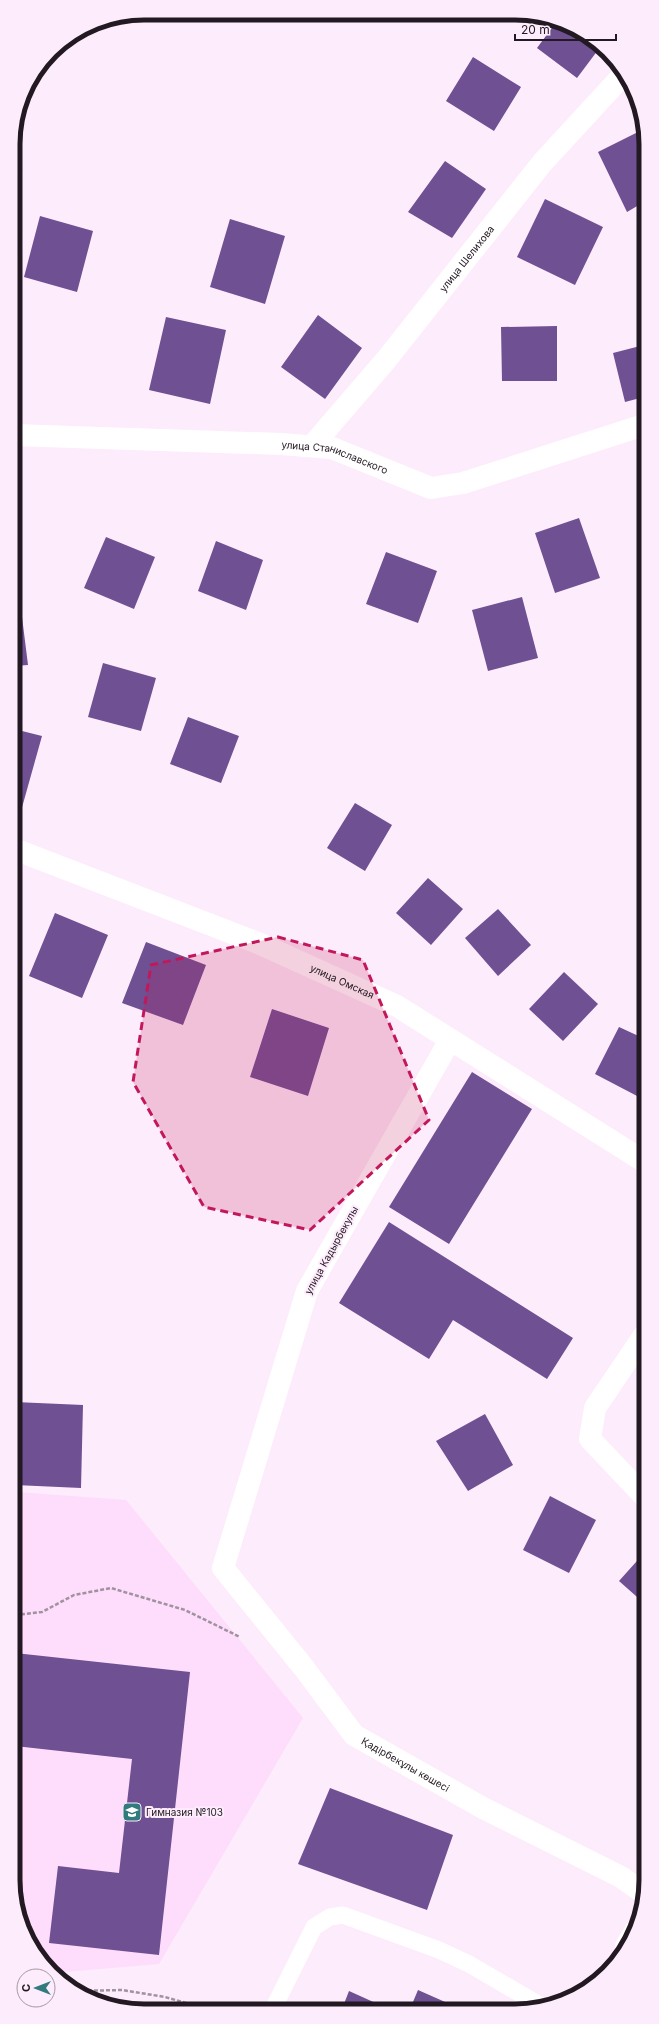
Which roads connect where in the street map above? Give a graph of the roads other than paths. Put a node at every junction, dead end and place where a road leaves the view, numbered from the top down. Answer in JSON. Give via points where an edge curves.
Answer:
{"nodes":[{"id":1,"x":620,"y":79,"type":"edge"},
{"id":2,"x":639,"y":427,"type":"edge"},
{"id":3,"x":20,"y":435,"type":"edge"},
{"id":4,"x":312,"y":446,"type":"junction"},
{"id":5,"x":20,"y":851,"type":"edge"},
{"id":6,"x":450,"y":1040,"type":"junction"},
{"id":7,"x":639,"y":1158,"type":"edge"},
{"id":8,"x":639,"y":1343,"type":"edge"},
{"id":9,"x":639,"y":1491,"type":"edge"},
{"id":10,"x":223,"y":1568,"type":"joint"},
{"id":11,"x":639,"y":1890,"type":"edge"},
{"id":12,"x":535,"y":2002,"type":"edge"},
{"id":13,"x":275,"y":2004,"type":"edge"}],
"edges":[{"from":1,"to":4,"type":"street","name":"улица Шелихова","via":[[542,163],[386,360]]},
{"from":2,"to":4,"type":"street","name":"улица Станиславского","via":[[463,484],[431,488],[332,448]]},
{"from":3,"to":4,"type":"street","name":"улица Станиславского"},
{"from":5,"to":6,"type":"street","name":"улица Омская","via":[[258,944],[397,1006]]},
{"from":6,"to":7,"type":"street","name":"улица Омская"},
{"from":6,"to":10,"type":"street","name":"улица Кадырбекулы","via":[[307,1291]]},
{"from":8,"to":9,"type":"street","via":[[595,1408],[590,1439]]},
{"from":10,"to":11,"type":"street","name":"Қадірбекұлы көшесі","via":[[304,1668],[354,1735],[483,1808],[621,1877]]},
{"from":12,"to":13,"type":"lane","via":[[469,1964],[439,1950],[343,1915],[330,1917],[314,1927]]}]}
